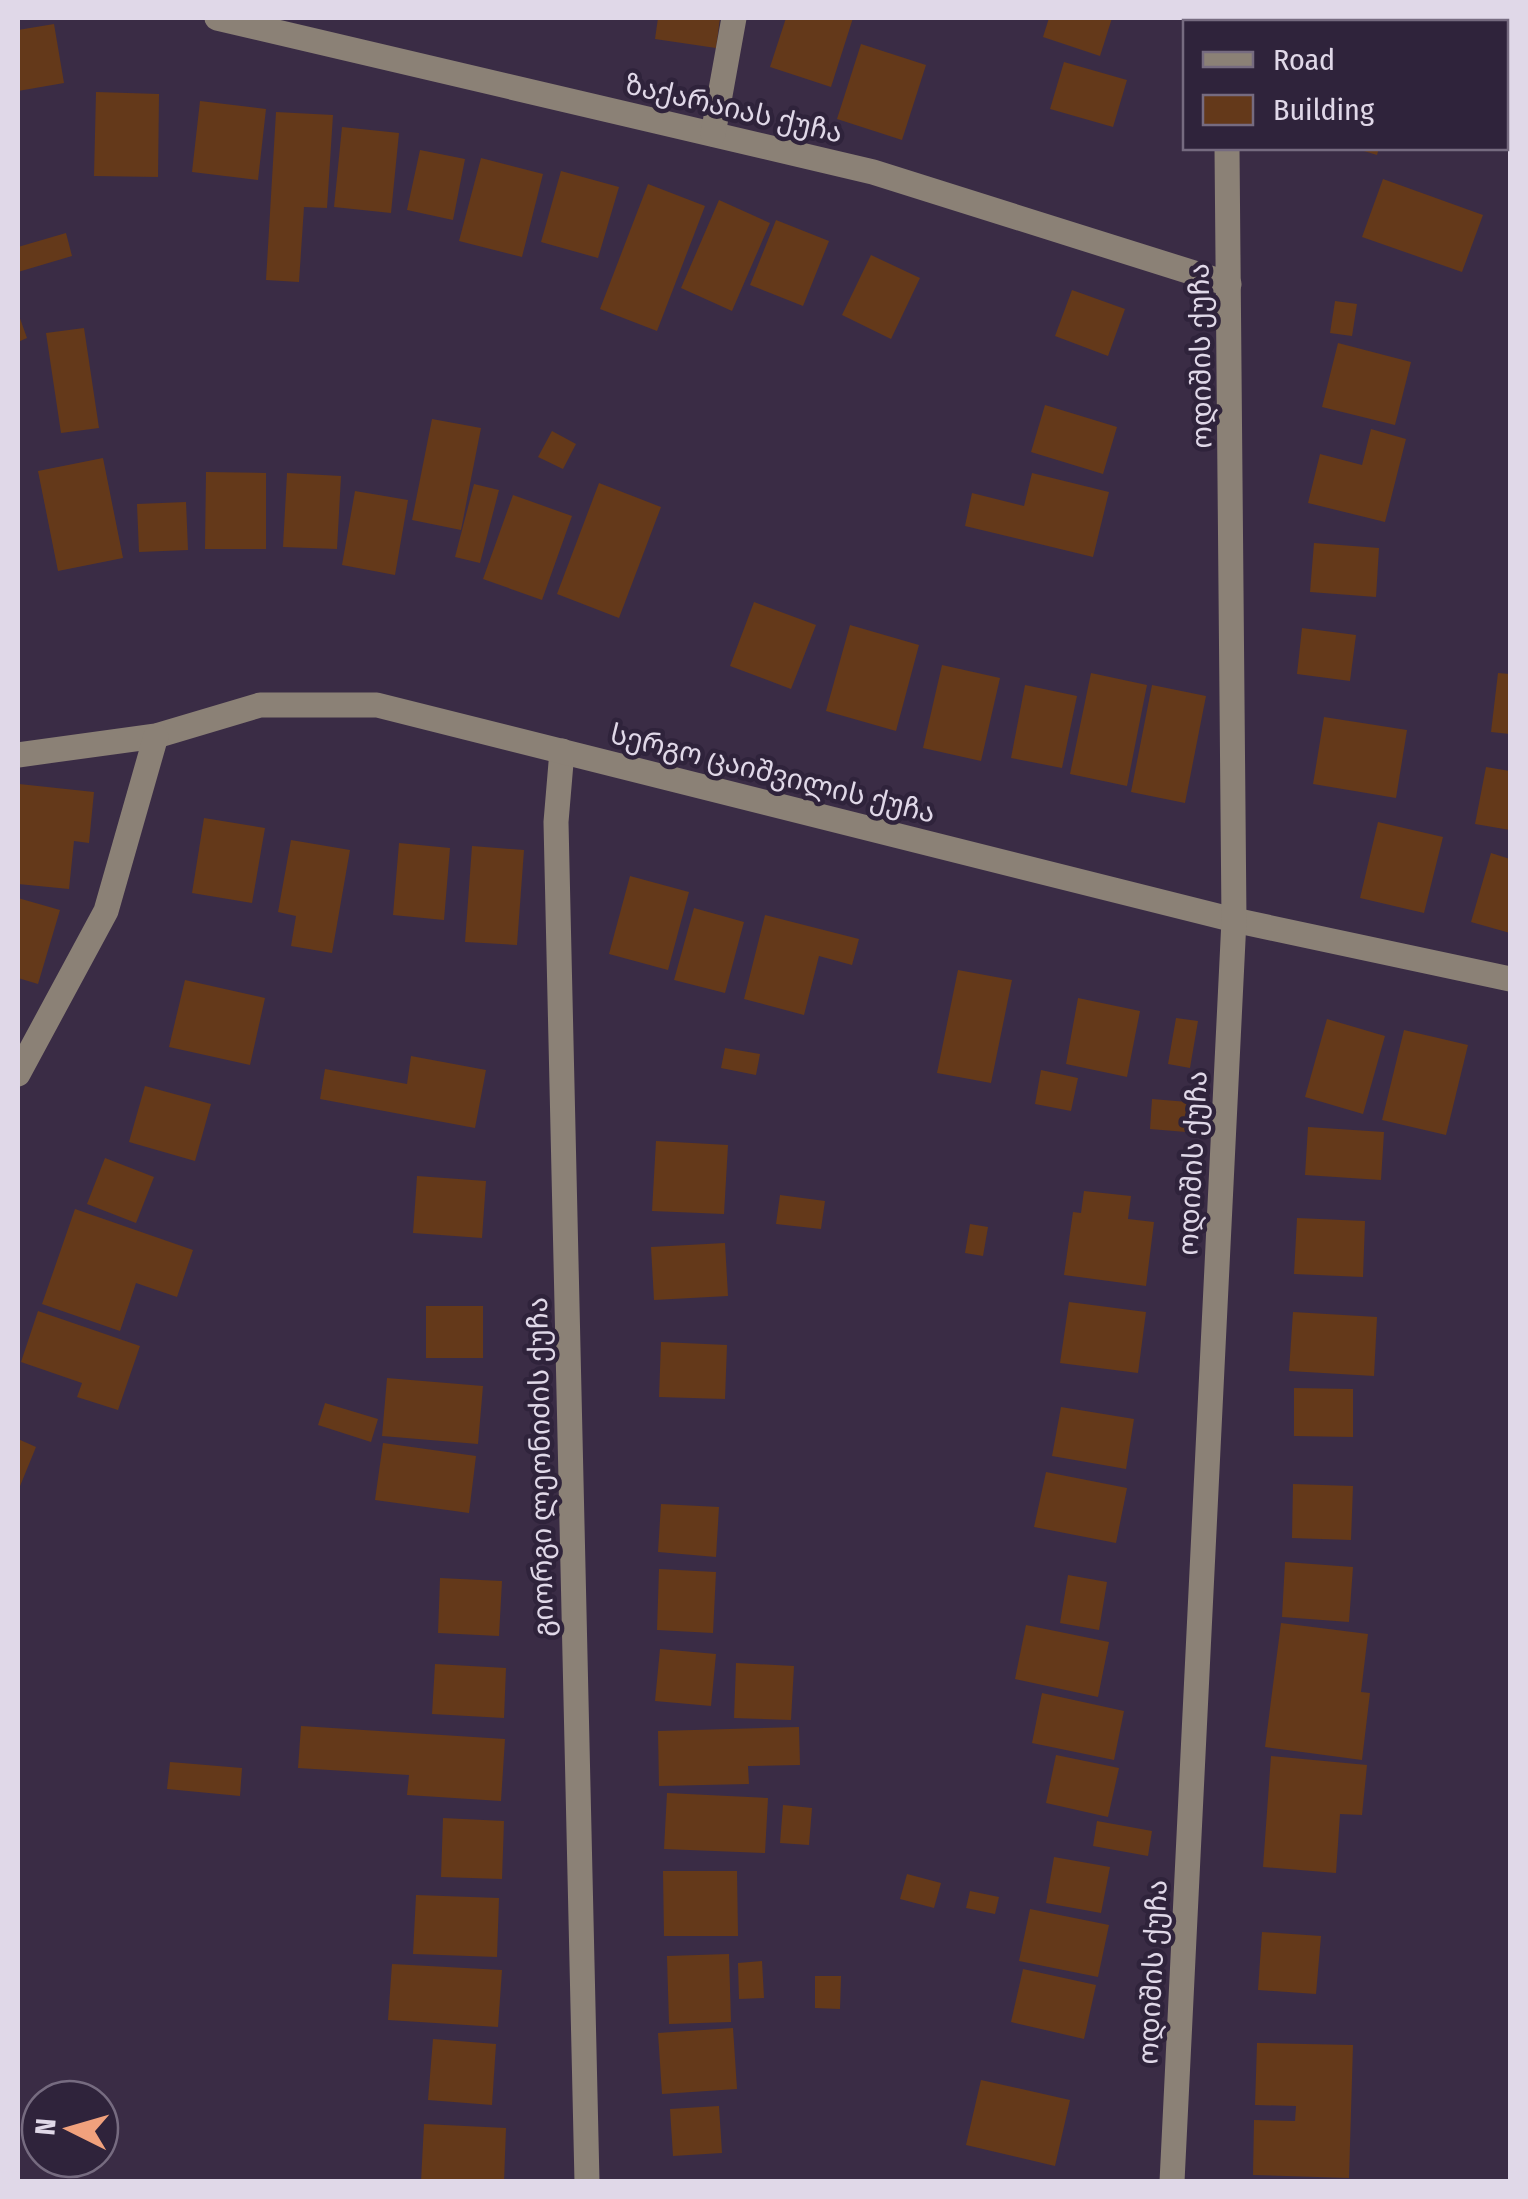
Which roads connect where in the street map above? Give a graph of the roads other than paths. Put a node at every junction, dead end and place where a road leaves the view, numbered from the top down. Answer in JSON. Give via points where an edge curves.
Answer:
{"nodes":[{"id":1,"x":217,"y":18,"type":"edge"},
{"id":2,"x":734,"y":18,"type":"edge"},
{"id":3,"x":714,"y":134,"type":"junction"},
{"id":4,"x":1228,"y":150,"type":"edge"},
{"id":5,"x":1230,"y":284,"type":"junction"},
{"id":6,"x":156,"y":736,"type":"junction"},
{"id":7,"x":562,"y":751,"type":"junction"},
{"id":8,"x":18,"y":755,"type":"edge"},
{"id":9,"x":1234,"y":920,"type":"junction"},
{"id":10,"x":1510,"y":979,"type":"edge"},
{"id":11,"x":18,"y":1074,"type":"edge"},
{"id":12,"x":586,"y":2182,"type":"edge"},
{"id":13,"x":1172,"y":2182,"type":"edge"}],
"edges":[{"from":1,"to":3,"type":"street","name":"ზაქარაიას ქუჩა"},
{"from":2,"to":3,"type":"street"},
{"from":3,"to":5,"type":"street","name":"ზაქარაიას ქუჩა","via":[[873,172]]},
{"from":4,"to":5,"type":"street","name":"ოდიშის ქუჩა"},
{"from":5,"to":9,"type":"street","name":"ოდიშის ქუჩა"},
{"from":6,"to":7,"type":"street","name":"სერგო ცაიშვილის ქუჩა","via":[[260,705],[377,704]]},
{"from":6,"to":8,"type":"street","name":"სერგო ცაიშვილის ქუჩა"},
{"from":6,"to":11,"type":"street","via":[[106,910]]},
{"from":7,"to":9,"type":"street","name":"სერგო ცაიშვილის ქუჩა"},
{"from":7,"to":12,"type":"street","name":"გიორგი ლეონიძის ქუჩა","via":[[556,822]]},
{"from":9,"to":10,"type":"street","name":"სერგო ცაიშვილის ქუჩა"},
{"from":9,"to":13,"type":"street","name":"ოდიშის ქუჩა"}]}
